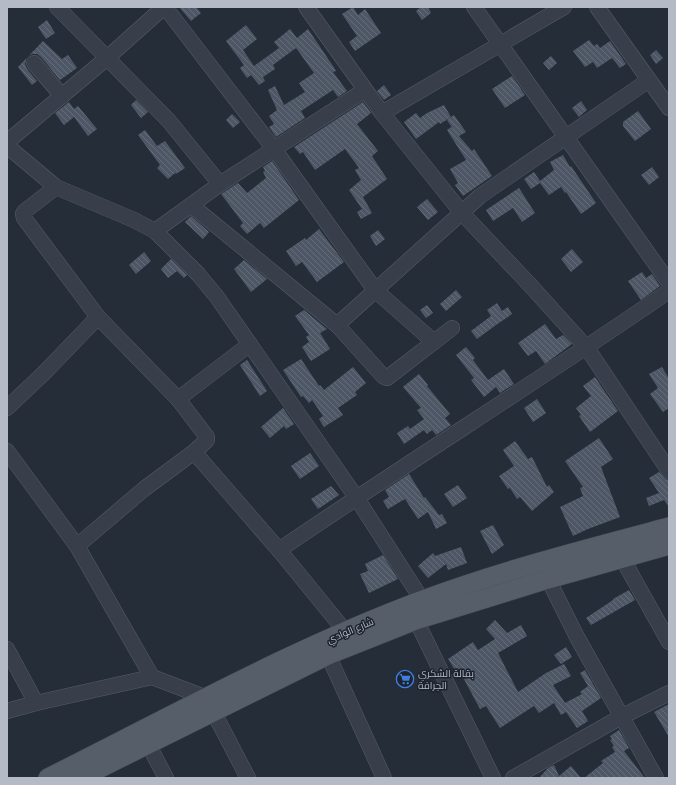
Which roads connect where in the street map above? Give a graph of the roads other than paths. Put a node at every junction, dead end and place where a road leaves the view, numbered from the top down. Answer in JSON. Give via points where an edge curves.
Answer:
{"nodes":[{"id":1,"x":57,"y":7,"type":"edge"},
{"id":2,"x":164,"y":7,"type":"edge"},
{"id":3,"x":306,"y":7,"type":"edge"},
{"id":4,"x":474,"y":7,"type":"edge"},
{"id":5,"x":564,"y":7,"type":"edge"},
{"id":6,"x":597,"y":7,"type":"edge"},
{"id":7,"x":499,"y":44,"type":"junction"},
{"id":8,"x":107,"y":58,"type":"junction"},
{"id":9,"x":34,"y":63,"type":"dead end"},
{"id":10,"x":649,"y":80,"type":"junction"},
{"id":11,"x":365,"y":90,"type":"junction"},
{"id":12,"x":62,"y":96,"type":"junction"},
{"id":13,"x":669,"y":108,"type":"edge"},
{"id":14,"x":382,"y":113,"type":"junction"},
{"id":15,"x":565,"y":137,"type":"junction"},
{"id":16,"x":7,"y":142,"type":"edge"},
{"id":17,"x":7,"y":146,"type":"edge"},
{"id":18,"x":274,"y":149,"type":"junction"},
{"id":19,"x":220,"y":184,"type":"junction"},
{"id":20,"x":56,"y":187,"type":"junction"},
{"id":21,"x":191,"y":205,"type":"junction"},
{"id":22,"x":462,"y":213,"type":"junction"},
{"id":23,"x":155,"y":231,"type":"junction"},
{"id":24,"x":669,"y":283,"type":"edge"},
{"id":25,"x":375,"y":290,"type":"junction"},
{"id":26,"x":669,"y":291,"type":"edge"},
{"id":27,"x":98,"y":317,"type":"junction"},
{"id":28,"x":337,"y":324,"type":"junction"},
{"id":29,"x":452,"y":328,"type":"dead end"},
{"id":30,"x":434,"y":342,"type":"junction"},
{"id":31,"x":250,"y":344,"type":"junction"},
{"id":32,"x":587,"y":348,"type":"junction"},
{"id":33,"x":178,"y":399,"type":"junction"},
{"id":34,"x":7,"y":408,"type":"edge"},
{"id":35,"x":194,"y":452,"type":"junction"},
{"id":36,"x":8,"y":454,"type":"edge"},
{"id":37,"x":669,"y":471,"type":"edge"},
{"id":38,"x":356,"y":497,"type":"junction"},
{"id":39,"x":669,"y":527,"type":"edge"},
{"id":40,"x":669,"y":545,"type":"edge"},
{"id":41,"x":77,"y":546,"type":"junction"},
{"id":42,"x":279,"y":550,"type":"junction"},
{"id":43,"x":622,"y":558,"type":"junction"},
{"id":44,"x":548,"y":579,"type":"junction"},
{"id":45,"x":422,"y":600,"type":"junction"},
{"id":46,"x":416,"y":620,"type":"junction"},
{"id":47,"x":345,"y":632,"type":"junction"},
{"id":48,"x":669,"y":642,"type":"edge"},
{"id":49,"x":7,"y":649,"type":"edge"},
{"id":50,"x":328,"y":655,"type":"junction"},
{"id":51,"x":152,"y":677,"type":"junction"},
{"id":52,"x":669,"y":693,"type":"edge"},
{"id":53,"x":36,"y":703,"type":"junction"},
{"id":54,"x":210,"y":705,"type":"junction"},
{"id":55,"x":7,"y":711,"type":"edge"},
{"id":56,"x":621,"y":717,"type":"junction"},
{"id":57,"x":148,"y":744,"type":"junction"},
{"id":58,"x":48,"y":778,"type":"edge"},
{"id":59,"x":80,"y":778,"type":"edge"},
{"id":60,"x":166,"y":778,"type":"edge"},
{"id":61,"x":248,"y":778,"type":"edge"},
{"id":62,"x":384,"y":778,"type":"edge"},
{"id":63,"x":493,"y":778,"type":"edge"},
{"id":64,"x":513,"y":778,"type":"edge"},
{"id":65,"x":656,"y":778,"type":"edge"}],
"edges":[{"from":1,"to":8,"type":"street"},
{"from":2,"to":8,"type":"street"},
{"from":2,"to":18,"type":"street"},
{"from":3,"to":11,"type":"street"},
{"from":4,"to":7,"type":"street"},
{"from":5,"to":7,"type":"street"},
{"from":6,"to":10,"type":"street"},
{"from":7,"to":14,"type":"street"},
{"from":7,"to":15,"type":"street"},
{"from":8,"to":12,"type":"street"},
{"from":8,"to":19,"type":"street","via":[[169,121]]},
{"from":9,"to":12,"type":"street"},
{"from":10,"to":13,"type":"street"},
{"from":10,"to":15,"type":"street"},
{"from":11,"to":14,"type":"street"},
{"from":11,"to":18,"type":"street"},
{"from":12,"to":16,"type":"street"},
{"from":14,"to":22,"type":"street"},
{"from":15,"to":22,"type":"street","via":[[480,196]]},
{"from":15,"to":24,"type":"street"},
{"from":17,"to":20,"type":"street"},
{"from":18,"to":19,"type":"street"},
{"from":18,"to":25,"type":"street"},
{"from":19,"to":21,"type":"street"},
{"from":20,"to":23,"type":"street"},
{"from":20,"to":27,"type":"street","via":[[25,211],[24,218]]},
{"from":21,"to":23,"type":"street"},
{"from":21,"to":28,"type":"street"},
{"from":22,"to":25,"type":"street"},
{"from":22,"to":32,"type":"street"},
{"from":23,"to":31,"type":"street","via":[[198,274]]},
{"from":25,"to":28,"type":"street"},
{"from":25,"to":30,"type":"street"},
{"from":26,"to":32,"type":"street"},
{"from":27,"to":33,"type":"street"},
{"from":27,"to":34,"type":"street"},
{"from":28,"to":30,"type":"street","via":[[387,378]]},
{"from":29,"to":30,"type":"street"},
{"from":31,"to":33,"type":"street"},
{"from":31,"to":38,"type":"street"},
{"from":32,"to":37,"type":"street"},
{"from":32,"to":38,"type":"street"},
{"from":33,"to":35,"type":"street","via":[[207,437]]},
{"from":35,"to":41,"type":"street","via":[[144,489]]},
{"from":35,"to":42,"type":"street"},
{"from":36,"to":41,"type":"street"},
{"from":38,"to":42,"type":"street"},
{"from":38,"to":45,"type":"street"},
{"from":39,"to":45,"type":"main road","name":"شارع الوادي","via":[[491,576]]},
{"from":40,"to":43,"type":"main road","name":"شارع الوادي"},
{"from":41,"to":51,"type":"street"},
{"from":42,"to":47,"type":"street"},
{"from":43,"to":44,"type":"main road","name":"شارع الوادي"},
{"from":43,"to":48,"type":"street"},
{"from":44,"to":46,"type":"main road","name":"شارع الوادي"},
{"from":44,"to":56,"type":"street"},
{"from":45,"to":47,"type":"main road","name":"شارع الوادي"},
{"from":46,"to":50,"type":"main road","name":"شارع الوادي"},
{"from":46,"to":63,"type":"street"},
{"from":47,"to":54,"type":"main road","name":"شارع الوادي","via":[[278,662]]},
{"from":49,"to":53,"type":"street"},
{"from":50,"to":54,"type":"main road","name":"شارع الوادي"},
{"from":50,"to":62,"type":"street"},
{"from":51,"to":53,"type":"street"},
{"from":51,"to":54,"type":"street"},
{"from":52,"to":56,"type":"street"},
{"from":53,"to":55,"type":"street"},
{"from":54,"to":57,"type":"main road","name":"شارع الوادي"},
{"from":54,"to":58,"type":"main road","name":"شارع الوادي"},
{"from":54,"to":61,"type":"street"},
{"from":56,"to":64,"type":"street"},
{"from":56,"to":65,"type":"street"},
{"from":57,"to":59,"type":"main road","name":"شارع الوادي"},
{"from":57,"to":60,"type":"street"}]}
